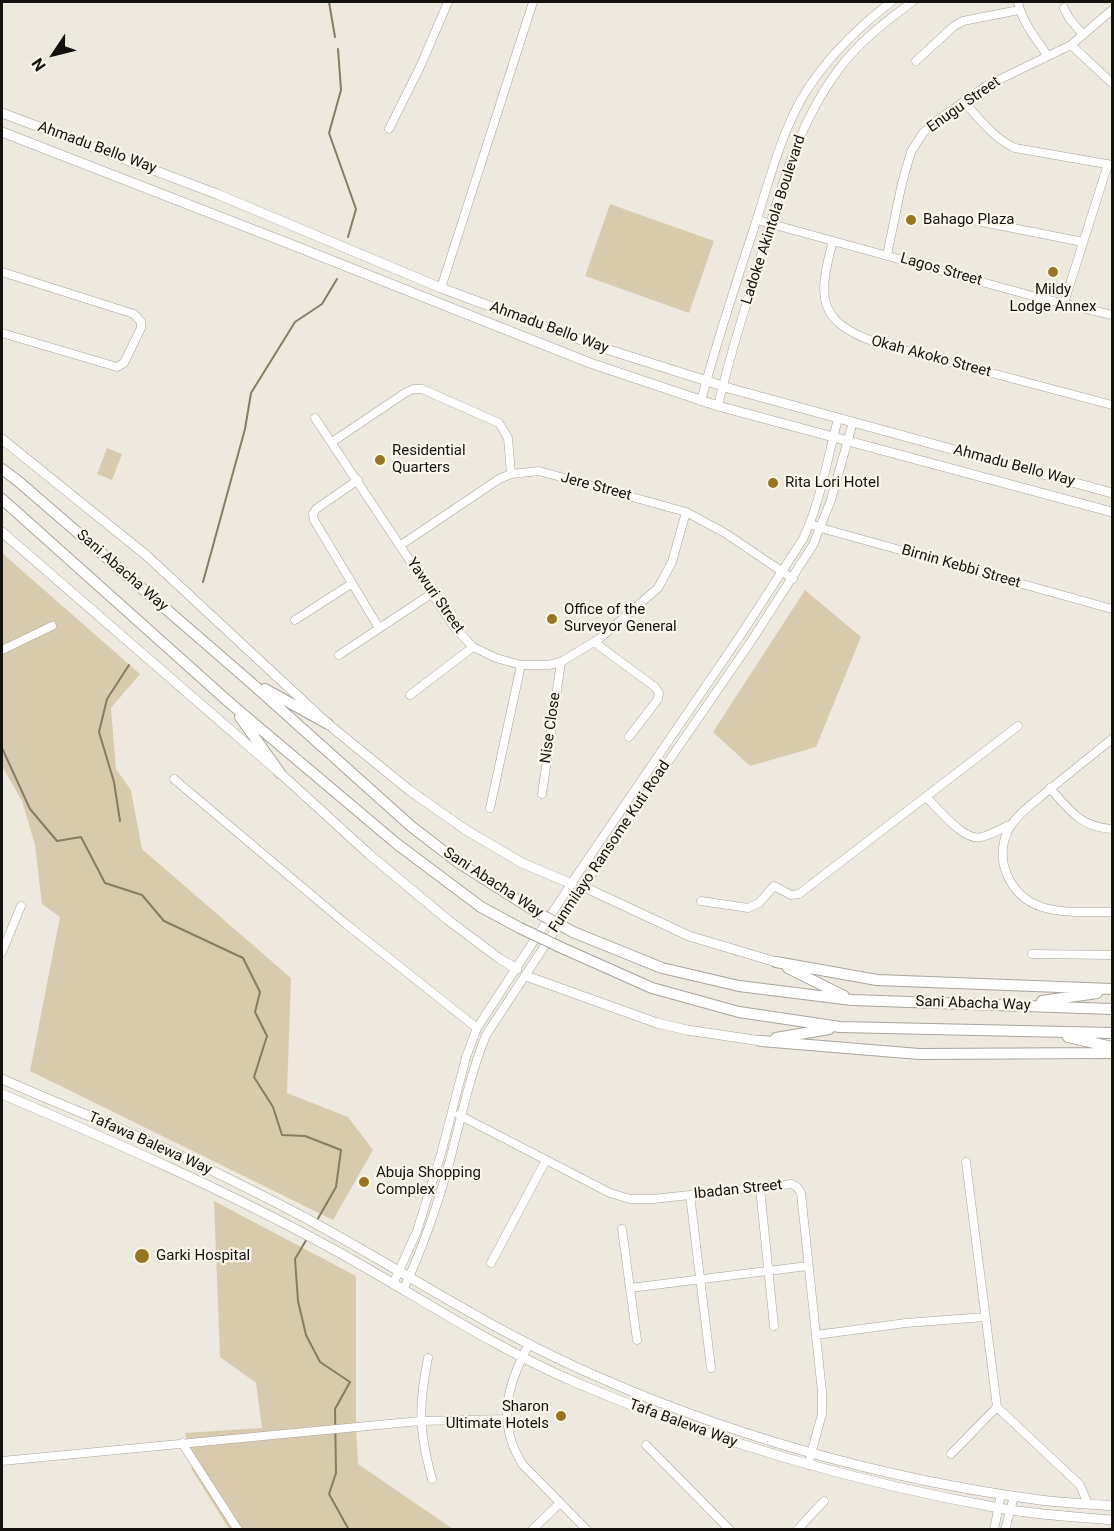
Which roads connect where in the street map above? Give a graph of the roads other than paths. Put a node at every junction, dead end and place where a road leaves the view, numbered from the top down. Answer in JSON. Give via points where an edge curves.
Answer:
{"nodes":[{"id":1,"x":448,"y":2,"type":"edge"},
{"id":2,"x":533,"y":2,"type":"edge"},
{"id":3,"x":891,"y":2,"type":"edge"},
{"id":4,"x":912,"y":2,"type":"edge"},
{"id":5,"x":1019,"y":6,"type":"edge"},
{"id":6,"x":1064,"y":8,"type":"dead end"},
{"id":7,"x":1113,"y":10,"type":"edge"},
{"id":8,"x":1083,"y":35,"type":"junction"},
{"id":9,"x":1071,"y":45,"type":"junction"},
{"id":10,"x":1048,"y":56,"type":"junction"},
{"id":11,"x":916,"y":61,"type":"dead end"},
{"id":12,"x":1113,"y":83,"type":"edge"},
{"id":13,"x":964,"y":102,"type":"junction"},
{"id":14,"x":2,"y":113,"type":"edge"},
{"id":15,"x":389,"y":129,"type":"dead end"},
{"id":16,"x":2,"y":132,"type":"edge"},
{"id":17,"x":1110,"y":164,"type":"edge"},
{"id":18,"x":757,"y":220,"type":"junction"},
{"id":19,"x":972,"y":220,"type":"dead end"},
{"id":20,"x":771,"y":223,"type":"junction"},
{"id":21,"x":833,"y":241,"type":"junction"},
{"id":22,"x":1083,"y":242,"type":"junction"},
{"id":23,"x":887,"y":255,"type":"junction"},
{"id":24,"x":2,"y":272,"type":"edge"},
{"id":25,"x":441,"y":288,"type":"junction"},
{"id":26,"x":1064,"y":303,"type":"junction"},
{"id":27,"x":1113,"y":315,"type":"edge"},
{"id":28,"x":2,"y":333,"type":"edge"},
{"id":29,"x":706,"y":382,"type":"junction"},
{"id":30,"x":722,"y":387,"type":"junction"},
{"id":31,"x":701,"y":400,"type":"junction"},
{"id":32,"x":1113,"y":405,"type":"edge"},
{"id":33,"x":718,"y":406,"type":"junction"},
{"id":34,"x":315,"y":417,"type":"dead end"},
{"id":35,"x":838,"y":419,"type":"junction"},
{"id":36,"x":852,"y":422,"type":"junction"},
{"id":37,"x":833,"y":437,"type":"junction"},
{"id":38,"x":2,"y":439,"type":"edge"},
{"id":39,"x":848,"y":441,"type":"junction"},
{"id":40,"x":332,"y":442,"type":"junction"},
{"id":41,"x":2,"y":469,"type":"edge"},
{"id":42,"x":511,"y":474,"type":"junction"},
{"id":43,"x":358,"y":480,"type":"junction"},
{"id":44,"x":1113,"y":493,"type":"edge"},
{"id":45,"x":2,"y":499,"type":"edge"},
{"id":46,"x":686,"y":512,"type":"junction"},
{"id":47,"x":1113,"y":512,"type":"edge"},
{"id":48,"x":811,"y":524,"type":"junction"},
{"id":49,"x":821,"y":528,"type":"junction"},
{"id":50,"x":2,"y":532,"type":"edge"},
{"id":51,"x":401,"y":545,"type":"junction"},
{"id":52,"x":783,"y":573,"type":"junction"},
{"id":53,"x":792,"y":579,"type":"junction"},
{"id":54,"x":351,"y":584,"type":"junction"},
{"id":55,"x":431,"y":594,"type":"junction"},
{"id":56,"x":1113,"y":609,"type":"edge"},
{"id":57,"x":295,"y":621,"type":"dead end"},
{"id":58,"x":52,"y":626,"type":"dead end"},
{"id":59,"x":379,"y":628,"type":"junction"},
{"id":60,"x":594,"y":642,"type":"junction"},
{"id":61,"x":473,"y":647,"type":"junction"},
{"id":62,"x":2,"y":650,"type":"edge"},
{"id":63,"x":339,"y":655,"type":"dead end"},
{"id":64,"x":561,"y":662,"type":"junction"},
{"id":65,"x":521,"y":664,"type":"junction"},
{"id":66,"x":248,"y":680,"type":"junction"},
{"id":67,"x":410,"y":695,"type":"dead end"},
{"id":68,"x":231,"y":704,"type":"junction"},
{"id":69,"x":328,"y":724,"type":"junction"},
{"id":70,"x":1018,"y":726,"type":"dead end"},
{"id":71,"x":629,"y":737,"type":"dead end"},
{"id":72,"x":1113,"y":739,"type":"edge"},
{"id":73,"x":280,"y":773,"type":"junction"},
{"id":74,"x":174,"y":779,"type":"dead end"},
{"id":75,"x":1050,"y":788,"type":"junction"},
{"id":76,"x":542,"y":794,"type":"dead end"},
{"id":77,"x":926,"y":797,"type":"junction"},
{"id":78,"x":490,"y":808,"type":"dead end"},
{"id":79,"x":1012,"y":824,"type":"junction"},
{"id":80,"x":1113,"y":829,"type":"edge"},
{"id":81,"x":572,"y":884,"type":"junction"},
{"id":82,"x":584,"y":886,"type":"junction"},
{"id":83,"x":702,"y":901,"type":"dead end"},
{"id":84,"x":21,"y":906,"type":"dead end"},
{"id":85,"x":1113,"y":912,"type":"edge"},
{"id":86,"x":2,"y":952,"type":"edge"},
{"id":87,"x":1032,"y":954,"type":"dead end"},
{"id":88,"x":1113,"y":956,"type":"edge"},
{"id":89,"x":776,"y":962,"type":"junction"},
{"id":90,"x":517,"y":969,"type":"junction"},
{"id":91,"x":526,"y":976,"type":"junction"},
{"id":92,"x":1113,"y":990,"type":"edge"},
{"id":93,"x":852,"y":1000,"type":"junction"},
{"id":94,"x":1016,"y":1005,"type":"junction"},
{"id":95,"x":1113,"y":1009,"type":"edge"},
{"id":96,"x":840,"y":1027,"type":"junction"},
{"id":97,"x":477,"y":1028,"type":"junction"},
{"id":98,"x":1047,"y":1033,"type":"junction"},
{"id":99,"x":1113,"y":1033,"type":"edge"},
{"id":100,"x":761,"y":1041,"type":"junction"},
{"id":101,"x":1113,"y":1047,"type":"edge"},
{"id":102,"x":1113,"y":1053,"type":"edge"},
{"id":103,"x":2,"y":1079,"type":"edge"},
{"id":104,"x":2,"y":1094,"type":"edge"},
{"id":105,"x":453,"y":1112,"type":"junction"},
{"id":106,"x":461,"y":1116,"type":"junction"},
{"id":107,"x":546,"y":1160,"type":"junction"},
{"id":108,"x":966,"y":1162,"type":"dead end"},
{"id":109,"x":760,"y":1188,"type":"junction"},
{"id":110,"x":690,"y":1195,"type":"junction"},
{"id":111,"x":296,"y":1213,"type":"joint"},
{"id":112,"x":290,"y":1226,"type":"joint"},
{"id":113,"x":622,"y":1229,"type":"dead end"},
{"id":114,"x":491,"y":1263,"type":"dead end"},
{"id":115,"x":808,"y":1266,"type":"junction"},
{"id":116,"x":767,"y":1270,"type":"junction"},
{"id":117,"x":399,"y":1271,"type":"junction"},
{"id":118,"x":409,"y":1277,"type":"junction"},
{"id":119,"x":700,"y":1279,"type":"junction"},
{"id":120,"x":393,"y":1284,"type":"junction"},
{"id":121,"x":630,"y":1288,"type":"junction"},
{"id":122,"x":403,"y":1290,"type":"junction"},
{"id":123,"x":985,"y":1317,"type":"junction"},
{"id":124,"x":774,"y":1326,"type":"dead end"},
{"id":125,"x":816,"y":1335,"type":"junction"},
{"id":126,"x":637,"y":1340,"type":"dead end"},
{"id":127,"x":529,"y":1344,"type":"junction"},
{"id":128,"x":522,"y":1357,"type":"junction"},
{"id":129,"x":428,"y":1358,"type":"dead end"},
{"id":130,"x":711,"y":1368,"type":"dead end"},
{"id":131,"x":997,"y":1407,"type":"junction"},
{"id":132,"x":507,"y":1419,"type":"junction"},
{"id":133,"x":420,"y":1422,"type":"junction"},
{"id":134,"x":182,"y":1443,"type":"junction"},
{"id":135,"x":646,"y":1445,"type":"dead end"},
{"id":136,"x":812,"y":1452,"type":"junction"},
{"id":137,"x":951,"y":1454,"type":"dead end"},
{"id":138,"x":2,"y":1461,"type":"edge"},
{"id":139,"x":808,"y":1465,"type":"junction"},
{"id":140,"x":432,"y":1479,"type":"dead end"},
{"id":141,"x":1001,"y":1494,"type":"junction"},
{"id":142,"x":1014,"y":1496,"type":"junction"},
{"id":143,"x":824,"y":1501,"type":"dead end"},
{"id":144,"x":560,"y":1503,"type":"junction"},
{"id":145,"x":1088,"y":1504,"type":"junction"},
{"id":146,"x":1113,"y":1506,"type":"edge"},
{"id":147,"x":999,"y":1507,"type":"junction"},
{"id":148,"x":1011,"y":1509,"type":"junction"},
{"id":149,"x":1113,"y":1520,"type":"edge"},
{"id":150,"x":238,"y":1530,"type":"edge"},
{"id":151,"x":532,"y":1530,"type":"edge"},
{"id":152,"x":587,"y":1530,"type":"edge"},
{"id":153,"x":730,"y":1530,"type":"edge"},
{"id":154,"x":797,"y":1530,"type":"edge"},
{"id":155,"x":994,"y":1530,"type":"edge"},
{"id":156,"x":1005,"y":1530,"type":"edge"}],
"edges":[{"from":1,"to":15,"type":"street"},
{"from":2,"to":25,"type":"street"},
{"from":3,"to":18,"type":"street","name":"Ladoke Akintola Boulevard","via":[[857,29],[827,62],[803,98],[780,148]]},
{"from":4,"to":20,"type":"street","name":"Ladoke Akintola Boulevard","via":[[866,38],[816,104],[794,151]]},
{"from":5,"to":10,"type":"street"},
{"from":5,"to":11,"type":"street","via":[[954,26]]},
{"from":6,"to":8,"type":"street"},
{"from":7,"to":8,"type":"street","name":"Enugu Street"},
{"from":8,"to":9,"type":"street","name":"Enugu Street"},
{"from":9,"to":10,"type":"street","name":"Enugu Street"},
{"from":9,"to":12,"type":"street"},
{"from":10,"to":13,"type":"street","name":"Enugu Street","via":[[986,86]]},
{"from":13,"to":17,"type":"street","via":[[1003,142],[1015,148]]},
{"from":13,"to":23,"type":"street","name":"Enugu Street","via":[[935,122],[911,152]]},
{"from":14,"to":25,"type":"main road","name":"Ahmadu Bello Way","via":[[217,194]]},
{"from":16,"to":31,"type":"main road","name":"Ahmadu Bello Way","via":[[542,345]]},
{"from":17,"to":22,"type":"street"},
{"from":18,"to":20,"type":"street","name":"Lagos Street"},
{"from":18,"to":29,"type":"street","name":"Ladoke Akintola Boulevard"},
{"from":19,"to":22,"type":"street"},
{"from":20,"to":21,"type":"street","name":"Lagos Street"},
{"from":20,"to":30,"type":"street","name":"Ladoke Akintola Boulevard"},
{"from":21,"to":23,"type":"street","name":"Lagos Street"},
{"from":21,"to":32,"type":"street","name":"Okah Akoko Street","via":[[823,283],[824,299],[830,314],[851,333]]},
{"from":22,"to":26,"type":"street"},
{"from":23,"to":26,"type":"street","name":"Lagos Street"},
{"from":24,"to":28,"type":"street","via":[[134,314],[141,328],[124,363],[117,368]]},
{"from":25,"to":29,"type":"main road","name":"Ahmadu Bello Way"},
{"from":26,"to":27,"type":"street","name":"Lagos Street"},
{"from":29,"to":30,"type":"main road","name":"Ahmadu Bello Way"},
{"from":29,"to":31,"type":"street","name":"Ladoke Akintola Boulevard"},
{"from":30,"to":33,"type":"street","name":"Ladoke Akintola Boulevard"},
{"from":30,"to":35,"type":"main road","name":"Ahmadu Bello Way"},
{"from":31,"to":33,"type":"main road","name":"Ahmadu Bello Way"},
{"from":33,"to":37,"type":"main road","name":"Ahmadu Bello Way"},
{"from":34,"to":40,"type":"street","name":"Yawuri Street"},
{"from":35,"to":36,"type":"main road","name":"Ahmadu Bello Way"},
{"from":35,"to":37,"type":"street","name":"Funmilayo Ransome Kuti Road"},
{"from":36,"to":39,"type":"street","name":"Funmilayo Ransome Kuti Road"},
{"from":36,"to":44,"type":"main road","name":"Ahmadu Bello Way"},
{"from":37,"to":39,"type":"main road","name":"Ahmadu Bello Way"},
{"from":37,"to":48,"type":"street","name":"Funmilayo Ransome Kuti Road"},
{"from":38,"to":69,"type":"main road","name":"Sani Abacha Way","via":[[146,555]]},
{"from":39,"to":47,"type":"main road","name":"Ahmadu Bello Way"},
{"from":39,"to":49,"type":"street","name":"Funmilayo Ransome Kuti Road"},
{"from":40,"to":42,"type":"street","via":[[405,393],[422,389],[499,423],[508,438]]},
{"from":40,"to":43,"type":"street","name":"Yawuri Street"},
{"from":41,"to":66,"type":"highway","name":"Sani Abacha Way"},
{"from":42,"to":46,"type":"street","name":"Jere Street","via":[[539,471]]},
{"from":42,"to":51,"type":"street","name":"Jere Street"},
{"from":43,"to":51,"type":"street","name":"Yawuri Street"},
{"from":43,"to":54,"type":"street","via":[[313,514]]},
{"from":45,"to":68,"type":"highway","name":"Sani Abacha Way"},
{"from":46,"to":52,"type":"street","name":"Jere Street"},
{"from":46,"to":60,"type":"street","name":"Yawuri Street","via":[[672,562],[658,588]]},
{"from":48,"to":49,"type":"street","name":"Birnin Kebbi Street"},
{"from":48,"to":52,"type":"street","name":"Funmilayo Ransome Kuti Road"},
{"from":49,"to":53,"type":"street","name":"Funmilayo Ransome Kuti Road"},
{"from":49,"to":56,"type":"street","name":"Birnin Kebbi Street"},
{"from":50,"to":73,"type":"main road"},
{"from":51,"to":55,"type":"street","name":"Yawuri Street"},
{"from":52,"to":53,"type":"street","name":"Jere Street"},
{"from":52,"to":81,"type":"street","name":"Funmilayo Ransome Kuti Road"},
{"from":53,"to":82,"type":"street","name":"Funmilayo Ransome Kuti Road"},
{"from":54,"to":57,"type":"street"},
{"from":54,"to":59,"type":"street"},
{"from":55,"to":59,"type":"street"},
{"from":55,"to":61,"type":"street","name":"Yawuri Street"},
{"from":58,"to":62,"type":"street"},
{"from":59,"to":63,"type":"street"},
{"from":60,"to":64,"type":"street","name":"Yawuri Street"},
{"from":60,"to":71,"type":"street","via":[[659,693]]},
{"from":61,"to":65,"type":"street","name":"Yawuri Street"},
{"from":61,"to":67,"type":"street"},
{"from":64,"to":65,"type":"street","name":"Yawuri Street"},
{"from":64,"to":76,"type":"street","name":"Nise Close"},
{"from":65,"to":78,"type":"street"},
{"from":66,"to":69,"type":"highway"},
{"from":66,"to":93,"type":"highway","name":"Sani Abacha Way","bridge":true,"via":[[412,827],[459,863],[573,932],[662,968],[739,986]]},
{"from":68,"to":73,"type":"highway"},
{"from":68,"to":96,"type":"highway","name":"Sani Abacha Way","bridge":true,"via":[[481,908],[663,991],[739,1012]]},
{"from":69,"to":81,"type":"main road","name":"Sani Abacha Way","via":[[466,830],[522,864]]},
{"from":70,"to":77,"type":"street"},
{"from":72,"to":75,"type":"street"},
{"from":73,"to":90,"type":"main road","via":[[448,920]]},
{"from":74,"to":97,"type":"street"},
{"from":75,"to":79,"type":"street"},
{"from":75,"to":80,"type":"street","via":[[1081,821]]},
{"from":77,"to":79,"type":"street","via":[[972,838]]},
{"from":77,"to":83,"type":"street","via":[[799,894],[791,895],[774,886],[759,903],[748,908]]},
{"from":79,"to":85,"type":"street","via":[[1002,850],[1010,882],[1020,894],[1035,906],[1049,910]]},
{"from":81,"to":90,"type":"street","name":"Funmilayo Ransome Kuti Road"},
{"from":82,"to":89,"type":"main road","via":[[689,936]]},
{"from":82,"to":91,"type":"street","name":"Funmilayo Ransome Kuti Road"},
{"from":84,"to":86,"type":"street"},
{"from":87,"to":88,"type":"street"},
{"from":89,"to":92,"type":"highway","via":[[877,980]]},
{"from":89,"to":93,"type":"highway"},
{"from":90,"to":97,"type":"street","name":"Funmilayo Ransome Kuti Road"},
{"from":91,"to":100,"type":"main road","via":[[657,1023]]},
{"from":91,"to":106,"type":"street","name":"Funmilayo Ransome Kuti Road","via":[[486,1035]]},
{"from":92,"to":94,"type":"highway"},
{"from":93,"to":94,"type":"highway","name":"Sani Abacha Way"},
{"from":94,"to":95,"type":"highway","name":"Sani Abacha Way"},
{"from":96,"to":98,"type":"highway","name":"Sani Abacha Way"},
{"from":96,"to":100,"type":"highway"},
{"from":97,"to":105,"type":"street","name":"Funmilayo Ransome Kuti Road"},
{"from":98,"to":99,"type":"highway","name":"Sani Abacha Way"},
{"from":98,"to":101,"type":"highway"},
{"from":100,"to":102,"type":"highway","via":[[918,1054]]},
{"from":103,"to":111,"type":"main road","name":"Tafawa Balewa Way","via":[[148,1140]]},
{"from":104,"to":112,"type":"main road","name":"Tafawa Balewa Way","via":[[122,1145]]},
{"from":105,"to":106,"type":"street","name":"Ibadan Street"},
{"from":105,"to":117,"type":"street","name":"Funmilayo Ransome Kuti Road","via":[[417,1231]]},
{"from":106,"to":107,"type":"street","name":"Ibadan Street"},
{"from":106,"to":118,"type":"street","name":"Funmilayo Ransome Kuti Road","via":[[442,1189]]},
{"from":107,"to":110,"type":"street","name":"Ibadan Street","via":[[610,1193],[630,1198]]},
{"from":107,"to":114,"type":"street"},
{"from":108,"to":123,"type":"street"},
{"from":109,"to":110,"type":"street","name":"Ibadan Street"},
{"from":109,"to":115,"type":"street","name":"Ibadan Street","via":[[792,1184],[801,1192]]},
{"from":109,"to":116,"type":"street"},
{"from":110,"to":119,"type":"street"},
{"from":111,"to":117,"type":"main road","name":"Tafa Balewa Way"},
{"from":112,"to":120,"type":"main road","name":"Tafa Balewa Way"},
{"from":113,"to":121,"type":"street"},
{"from":115,"to":116,"type":"street"},
{"from":115,"to":125,"type":"street","name":"Ibadan Street"},
{"from":116,"to":119,"type":"street"},
{"from":116,"to":124,"type":"street"},
{"from":117,"to":118,"type":"main road","name":"Tafa Balewa Way"},
{"from":117,"to":120,"type":"street","name":"Funmilayo Ransome Kuti Road"},
{"from":118,"to":122,"type":"street","name":"Funmilayo Ransome Kuti Road"},
{"from":118,"to":127,"type":"main road","name":"Tafa Balewa Way"},
{"from":119,"to":121,"type":"street"},
{"from":119,"to":130,"type":"street"},
{"from":120,"to":122,"type":"main road","name":"Tafa Balewa Way"},
{"from":121,"to":126,"type":"street"},
{"from":122,"to":128,"type":"main road","name":"Tafa Balewa Way"},
{"from":123,"to":125,"type":"street"},
{"from":123,"to":131,"type":"street"},
{"from":125,"to":136,"type":"street","name":"Ibadan Street","via":[[822,1414]]},
{"from":127,"to":128,"type":"street"},
{"from":127,"to":136,"type":"main road","name":"Tafa Balewa Way","via":[[664,1404]]},
{"from":128,"to":132,"type":"street","via":[[511,1382]]},
{"from":128,"to":139,"type":"main road","name":"Tafa Balewa Way","via":[[660,1416]]},
{"from":129,"to":133,"type":"street"},
{"from":131,"to":137,"type":"street"},
{"from":131,"to":145,"type":"street","via":[[1080,1485]]},
{"from":132,"to":133,"type":"street"},
{"from":132,"to":144,"type":"street","via":[[515,1453]]},
{"from":133,"to":134,"type":"street"},
{"from":133,"to":140,"type":"street"},
{"from":134,"to":138,"type":"street"},
{"from":134,"to":150,"type":"street"},
{"from":135,"to":153,"type":"street"},
{"from":136,"to":139,"type":"street","name":"Ibadan Street"},
{"from":136,"to":141,"type":"main road","name":"Tafa Balewa Way","via":[[880,1471]]},
{"from":139,"to":147,"type":"main road","name":"Tafa Balewa Way","via":[[920,1493]]},
{"from":141,"to":142,"type":"main road","name":"Tafa Balewa Way"},
{"from":141,"to":147,"type":"street"},
{"from":142,"to":145,"type":"main road","name":"Tafa Balewa Way"},
{"from":142,"to":148,"type":"street"},
{"from":143,"to":154,"type":"street"},
{"from":144,"to":151,"type":"street"},
{"from":144,"to":152,"type":"street"},
{"from":145,"to":146,"type":"main road","name":"Tafa Balewa Way"},
{"from":147,"to":148,"type":"main road","name":"Tafa Balewa Way"},
{"from":147,"to":155,"type":"street"},
{"from":148,"to":149,"type":"main road","name":"Tafa Balewa Way"},
{"from":148,"to":156,"type":"street"}]}
